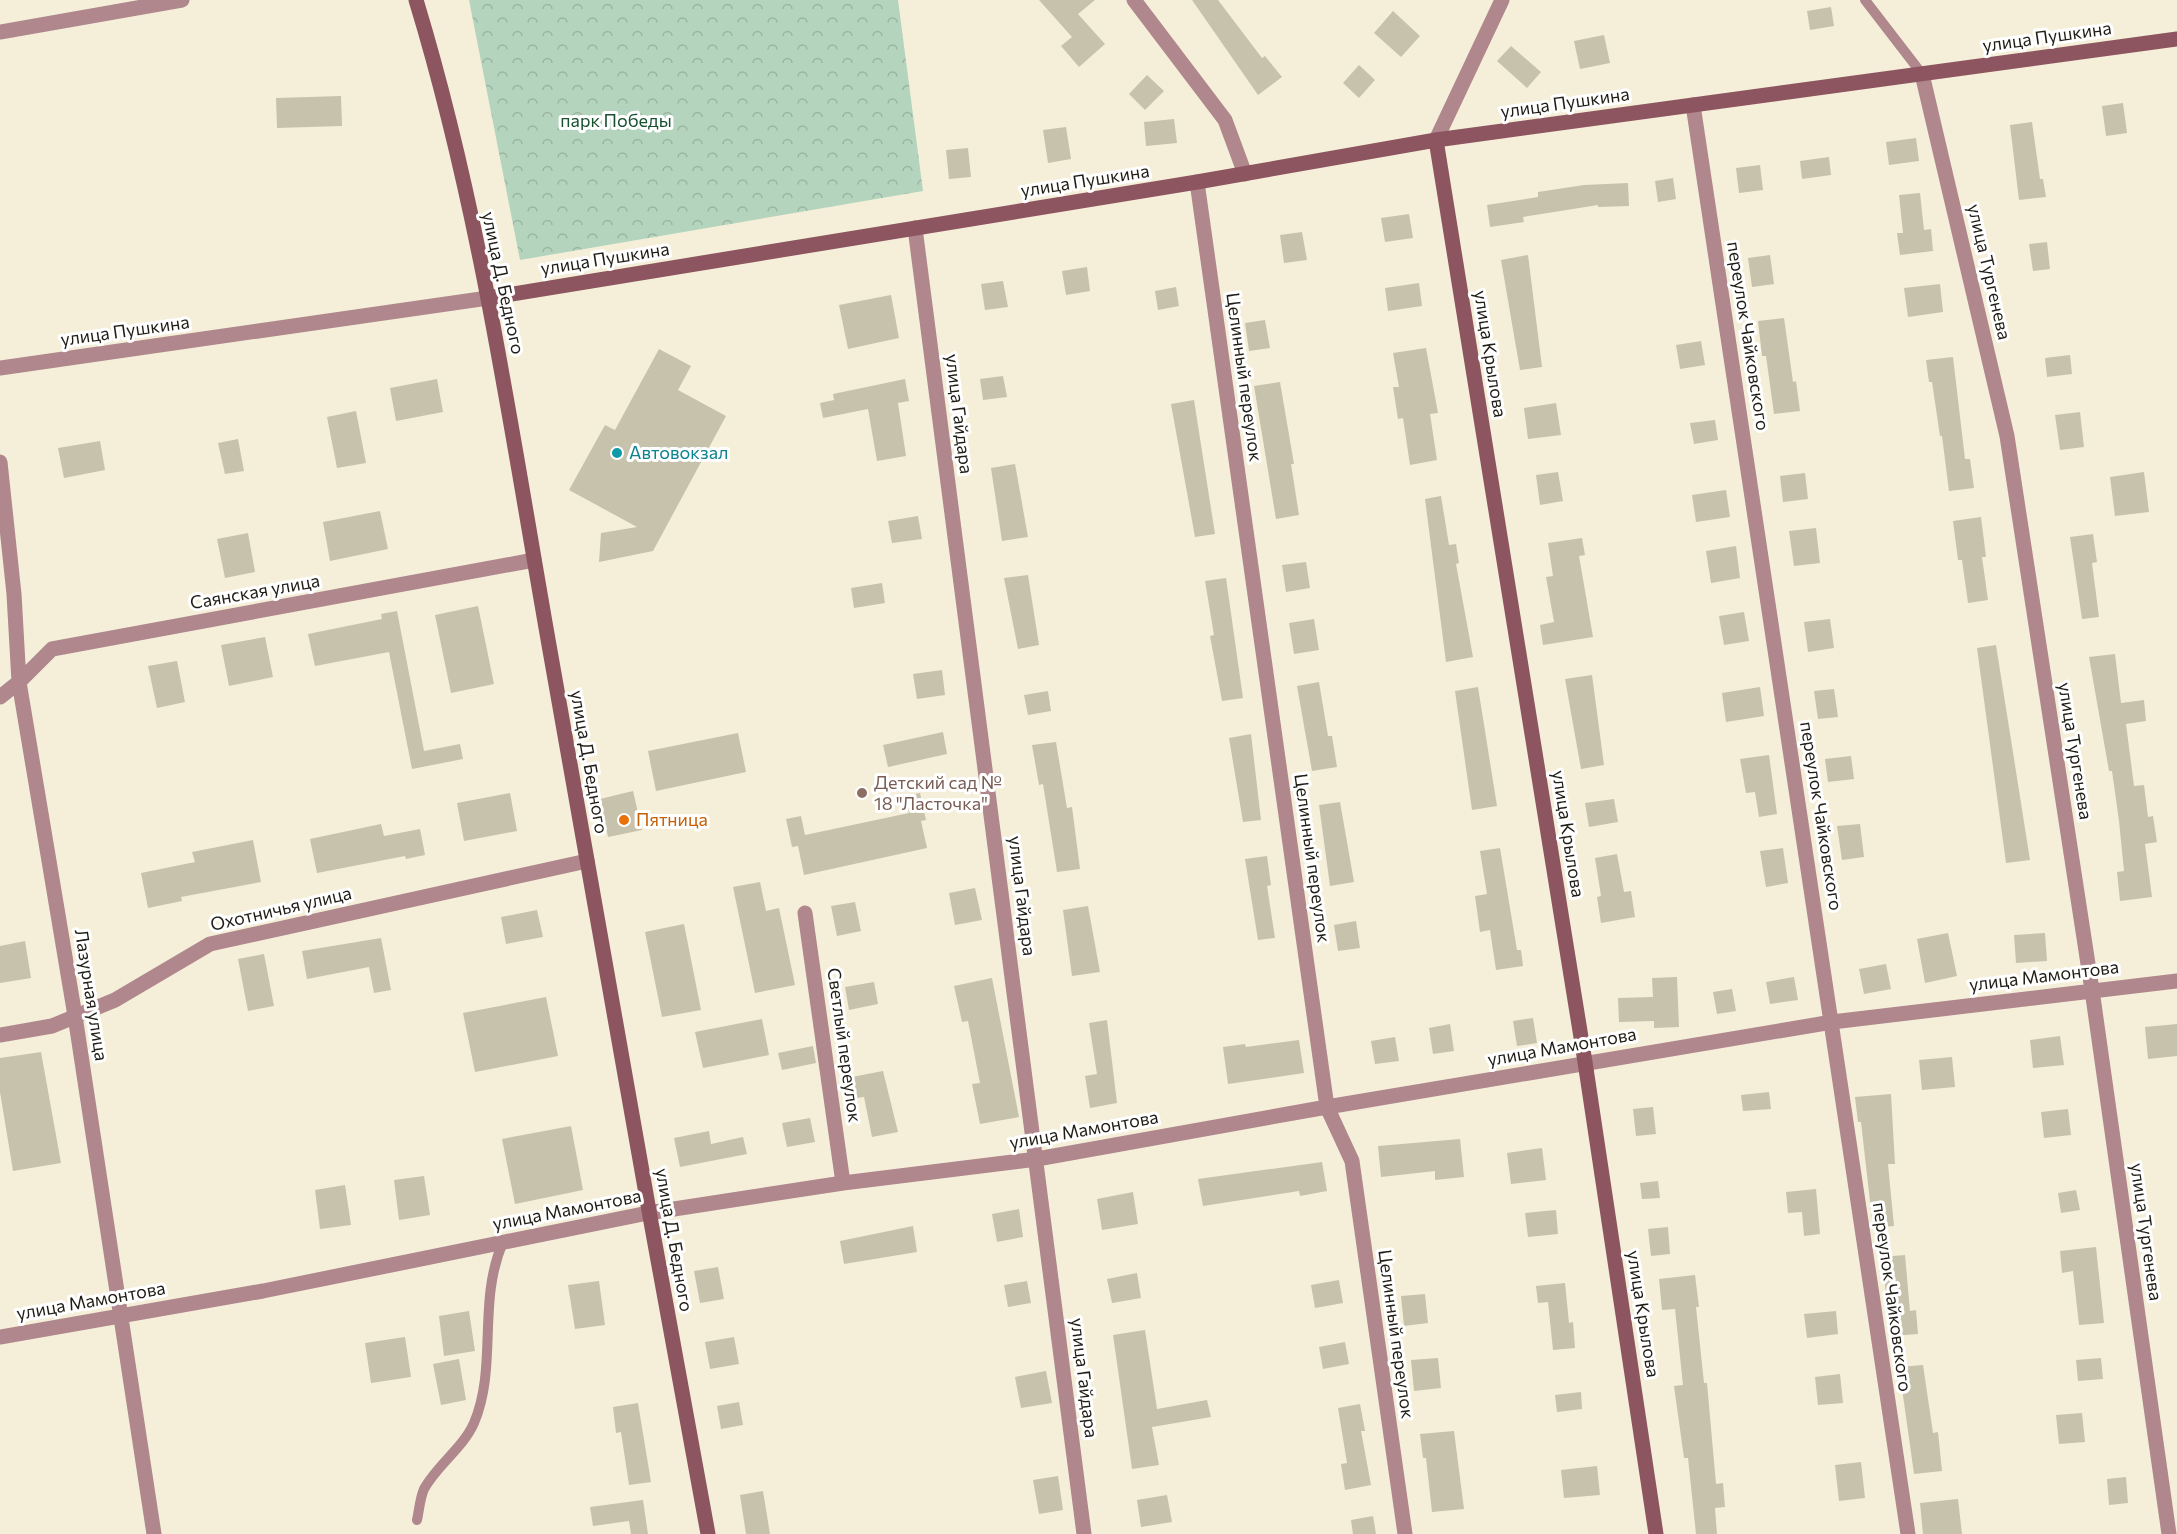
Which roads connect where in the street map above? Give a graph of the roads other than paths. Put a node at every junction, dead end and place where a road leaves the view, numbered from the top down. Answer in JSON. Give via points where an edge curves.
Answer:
{"nodes":[{"id":1,"x":182,"y":0,"type":"edge"},
{"id":2,"x":416,"y":0,"type":"edge"},
{"id":3,"x":1134,"y":0,"type":"edge"},
{"id":4,"x":1502,"y":0,"type":"edge"},
{"id":5,"x":1864,"y":0,"type":"edge"},
{"id":6,"x":0,"y":32,"type":"edge"},
{"id":7,"x":2177,"y":39,"type":"edge"},
{"id":8,"x":1923,"y":74,"type":"junction"},
{"id":9,"x":1693,"y":105,"type":"junction"},
{"id":10,"x":1436,"y":140,"type":"junction"},
{"id":11,"x":1245,"y":174,"type":"junction"},
{"id":12,"x":1197,"y":182,"type":"junction"},
{"id":13,"x":915,"y":228,"type":"junction"},
{"id":14,"x":488,"y":298,"type":"junction"},
{"id":15,"x":0,"y":368,"type":"edge"},
{"id":16,"x":0,"y":462,"type":"edge"},
{"id":17,"x":534,"y":560,"type":"junction"},
{"id":18,"x":19,"y":682,"type":"junction"},
{"id":19,"x":0,"y":697,"type":"edge"},
{"id":20,"x":587,"y":861,"type":"junction"},
{"id":21,"x":805,"y":914,"type":"dead end"},
{"id":22,"x":2177,"y":981,"type":"edge"},
{"id":23,"x":2092,"y":990,"type":"junction"},
{"id":24,"x":75,"y":1016,"type":"junction"},
{"id":25,"x":1832,"y":1022,"type":"junction"},
{"id":26,"x":0,"y":1035,"type":"edge"},
{"id":27,"x":1585,"y":1062,"type":"junction"},
{"id":28,"x":1327,"y":1107,"type":"junction"},
{"id":29,"x":1037,"y":1159,"type":"junction"},
{"id":30,"x":843,"y":1183,"type":"junction"},
{"id":31,"x":648,"y":1213,"type":"junction"},
{"id":32,"x":503,"y":1242,"type":"junction"},
{"id":33,"x":121,"y":1316,"type":"junction"},
{"id":34,"x":0,"y":1337,"type":"edge"},
{"id":35,"x":417,"y":1520,"type":"dead end"},
{"id":36,"x":154,"y":1534,"type":"edge"},
{"id":37,"x":708,"y":1534,"type":"edge"},
{"id":38,"x":1084,"y":1534,"type":"edge"},
{"id":39,"x":1405,"y":1534,"type":"edge"},
{"id":40,"x":1656,"y":1534,"type":"edge"},
{"id":41,"x":1908,"y":1534,"type":"edge"},
{"id":42,"x":2169,"y":1534,"type":"edge"}],
"edges":[{"from":1,"to":6,"type":"street"},
{"from":2,"to":14,"type":"street","name":"улица Д. Бедного","via":[[434,59]]},
{"from":3,"to":11,"type":"street","via":[[1225,120]]},
{"from":4,"to":10,"type":"street"},
{"from":5,"to":8,"type":"lane","name":"улица Тургенева"},
{"from":7,"to":8,"type":"street","name":"улица Пушкина"},
{"from":8,"to":9,"type":"street","name":"улица Пушкина"},
{"from":8,"to":23,"type":"street","name":"улица Тургенева","via":[[2007,436]]},
{"from":9,"to":10,"type":"street","name":"улица Пушкина"},
{"from":9,"to":25,"type":"street","name":"переулок Чайковского"},
{"from":10,"to":11,"type":"street","name":"улица Пушкина"},
{"from":10,"to":27,"type":"street","name":"улица Крылова"},
{"from":11,"to":12,"type":"street","name":"улица Пушкина"},
{"from":12,"to":13,"type":"street","name":"улица Пушкина"},
{"from":12,"to":28,"type":"street","name":"Целинный переулок"},
{"from":13,"to":14,"type":"street","name":"улица Пушкина"},
{"from":13,"to":29,"type":"street","name":"улица Гайдара"},
{"from":14,"to":15,"type":"street","name":"улица Пушкина"},
{"from":14,"to":17,"type":"street","name":"улица Д. Бедного"},
{"from":16,"to":18,"type":"street","name":"Лазурная улица"},
{"from":17,"to":18,"type":"street","name":"Саянская улица","via":[[52,649]]},
{"from":17,"to":20,"type":"street","name":"улица Д. Бедного"},
{"from":18,"to":19,"type":"street","name":"Саянская улица"},
{"from":18,"to":24,"type":"street","name":"Лазурная улица"},
{"from":20,"to":24,"type":"street","name":"Охотничья улица","via":[[210,944],[115,1000]]},
{"from":20,"to":31,"type":"street","name":"улица Д. Бедного"},
{"from":21,"to":30,"type":"street","name":"Светлый переулок"},
{"from":22,"to":23,"type":"street","name":"улица Мамонтова"},
{"from":23,"to":25,"type":"street","name":"улица Мамонтова"},
{"from":23,"to":42,"type":"street","name":"улица Тургенева"},
{"from":24,"to":26,"type":"street","name":"Охотничья улица","via":[[52,1026]]},
{"from":24,"to":33,"type":"street","name":"Лазурная улица"},
{"from":25,"to":27,"type":"street","name":"улица Мамонтова"},
{"from":25,"to":41,"type":"street","name":"переулок Чайковского"},
{"from":27,"to":28,"type":"street","name":"улица Мамонтова"},
{"from":27,"to":40,"type":"street","name":"улица Крылова"},
{"from":28,"to":29,"type":"street","name":"улица Мамонтова"},
{"from":28,"to":39,"type":"street","name":"Целинный переулок","via":[[1352,1161]]},
{"from":29,"to":30,"type":"street","name":"улица Мамонтова"},
{"from":29,"to":38,"type":"street","name":"улица Гайдара"},
{"from":30,"to":31,"type":"street","name":"улица Мамонтова"},
{"from":31,"to":32,"type":"street","name":"улица Мамонтова"},
{"from":31,"to":37,"type":"street","name":"улица Д. Бедного"},
{"from":32,"to":33,"type":"street","name":"улица Мамонтова"},
{"from":32,"to":35,"type":"lane","via":[[488,1294],[484,1389],[474,1424],[423,1490]]},
{"from":33,"to":34,"type":"street","name":"улица Мамонтова"},
{"from":33,"to":36,"type":"street","name":"Лазурная улица"}]}
